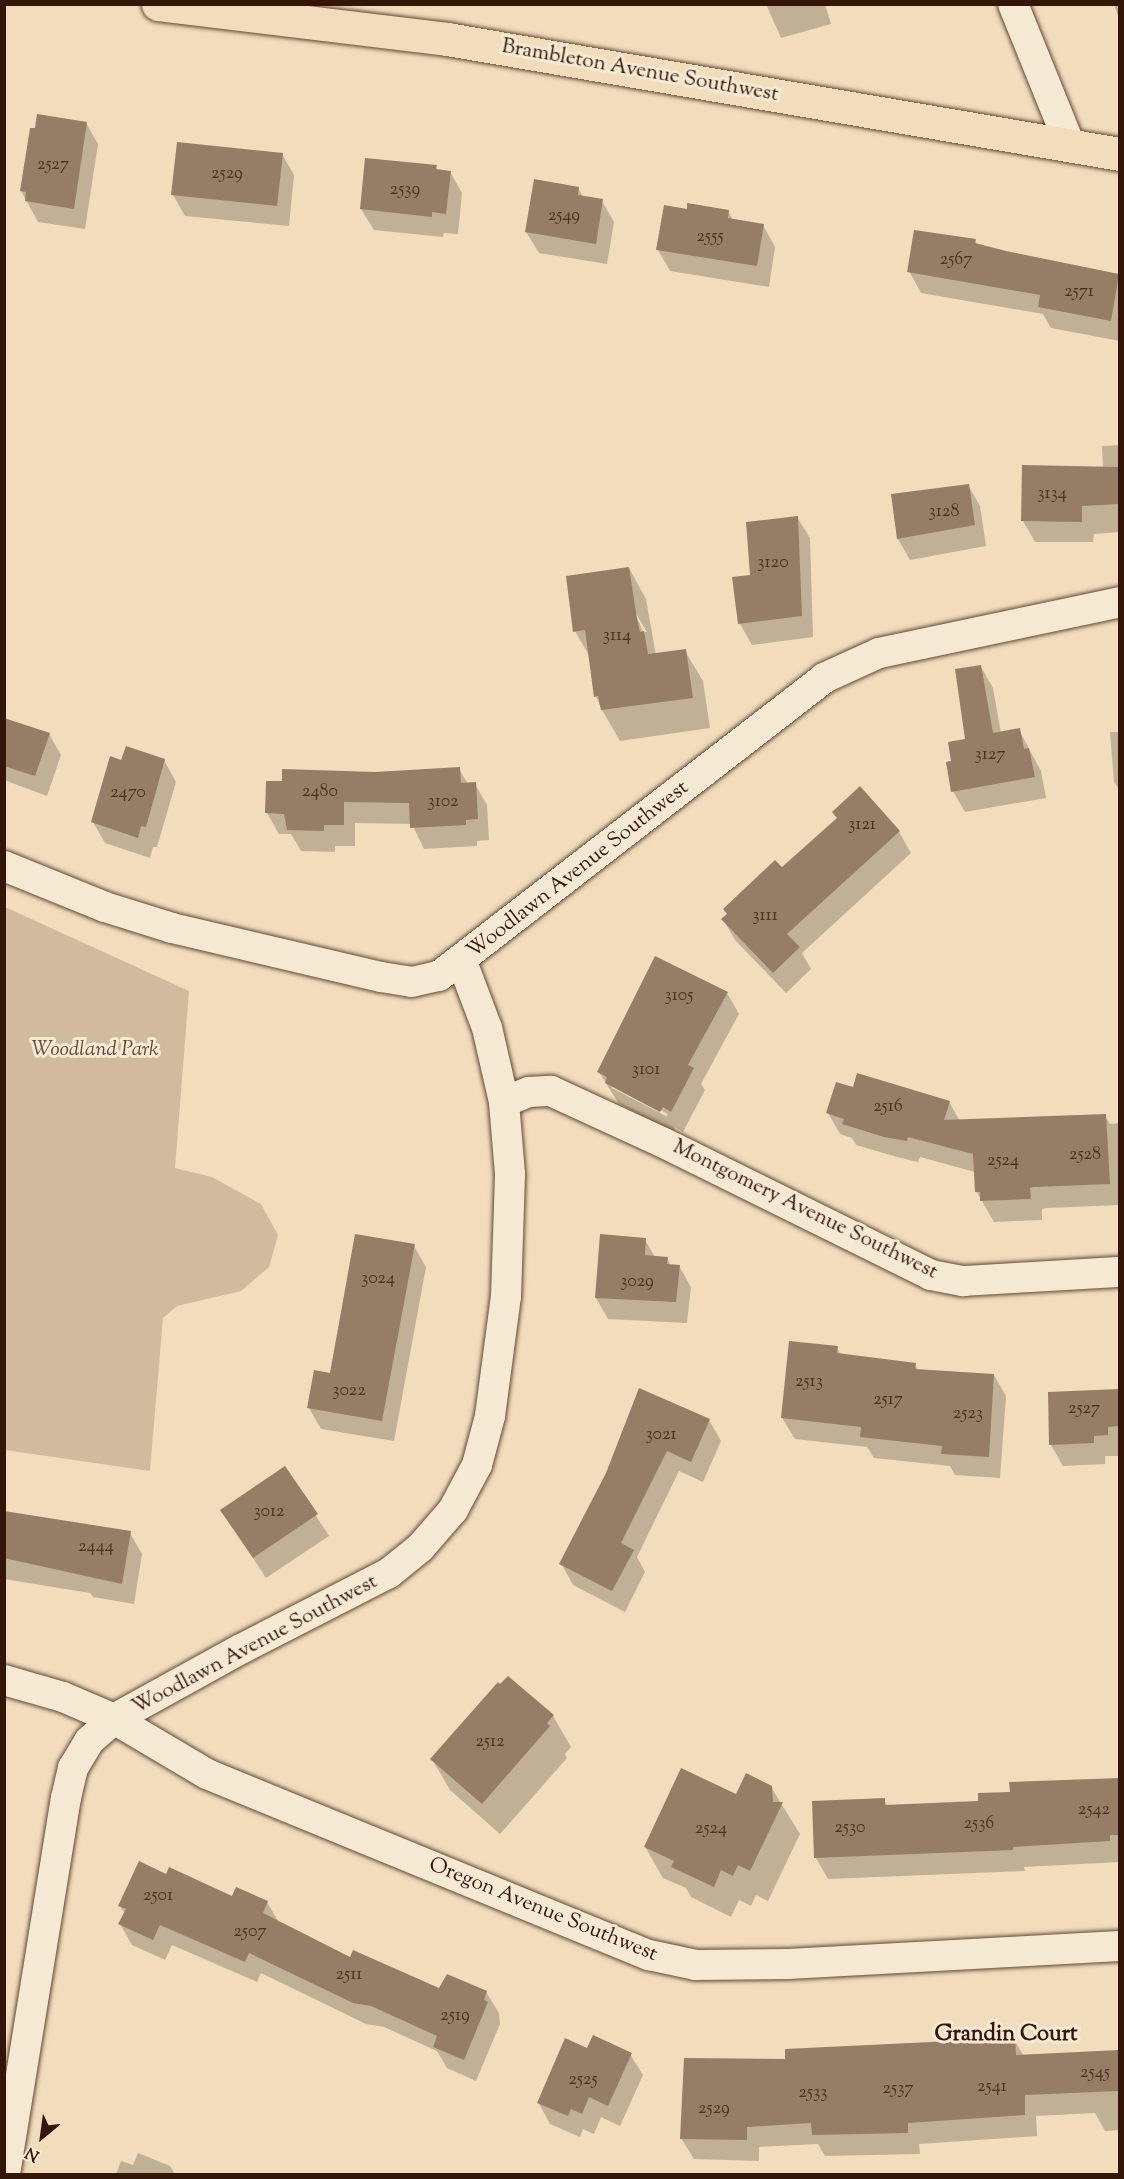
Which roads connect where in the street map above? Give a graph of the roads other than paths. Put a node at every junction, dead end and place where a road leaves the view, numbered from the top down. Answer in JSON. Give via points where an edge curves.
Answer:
{"nodes":[{"id":1,"x":158,"y":4,"type":"edge"},
{"id":2,"x":1013,"y":4,"type":"edge"},
{"id":3,"x":1070,"y":145,"type":"junction"},
{"id":4,"x":1119,"y":154,"type":"edge"},
{"id":5,"x":1119,"y":602,"type":"edge"},
{"id":6,"x":4,"y":866,"type":"edge"},
{"id":7,"x":462,"y":962,"type":"junction"},
{"id":8,"x":504,"y":1102,"type":"junction"},
{"id":9,"x":1119,"y":1272,"type":"edge"},
{"id":10,"x":4,"y":1680,"type":"edge"},
{"id":11,"x":114,"y":1719,"type":"junction"},
{"id":12,"x":1119,"y":1946,"type":"edge"},
{"id":13,"x":5,"y":2175,"type":"edge"}],
"edges":[{"from":1,"to":3,"type":"main road","name":"Brambleton Avenue Southwest","via":[[459,41]]},
{"from":2,"to":3,"type":"street"},
{"from":3,"to":4,"type":"main road","name":"Brambleton Avenue Southwest"},
{"from":5,"to":7,"type":"street","name":"Woodlawn Avenue Southwest","via":[[879,653],[824,678]]},
{"from":6,"to":7,"type":"street","via":[[105,907],[172,928],[381,977],[412,982],[439,976]]},
{"from":7,"to":8,"type":"street","name":"Woodlawn Avenue Southwest","via":[[487,1028]]},
{"from":8,"to":9,"type":"street","name":"Montgomery Avenue Southwest","via":[[528,1092],[551,1092],[664,1143],[931,1275],[963,1281]]},
{"from":8,"to":11,"type":"street","name":"Woodlawn Avenue Southwest","via":[[510,1174],[505,1307],[490,1416],[477,1465],[453,1510],[420,1548],[364,1589],[241,1649]]},
{"from":10,"to":11,"type":"street","name":"Oregon Avenue Southwest","via":[[63,1697]]},
{"from":11,"to":12,"type":"street","name":"Oregon Avenue Southwest","via":[[207,1774],[649,1955],[696,1965],[788,1964]]},
{"from":11,"to":13,"type":"street","name":"Woodlawn Avenue Southwest","via":[[89,1741],[73,1768]]}]}
